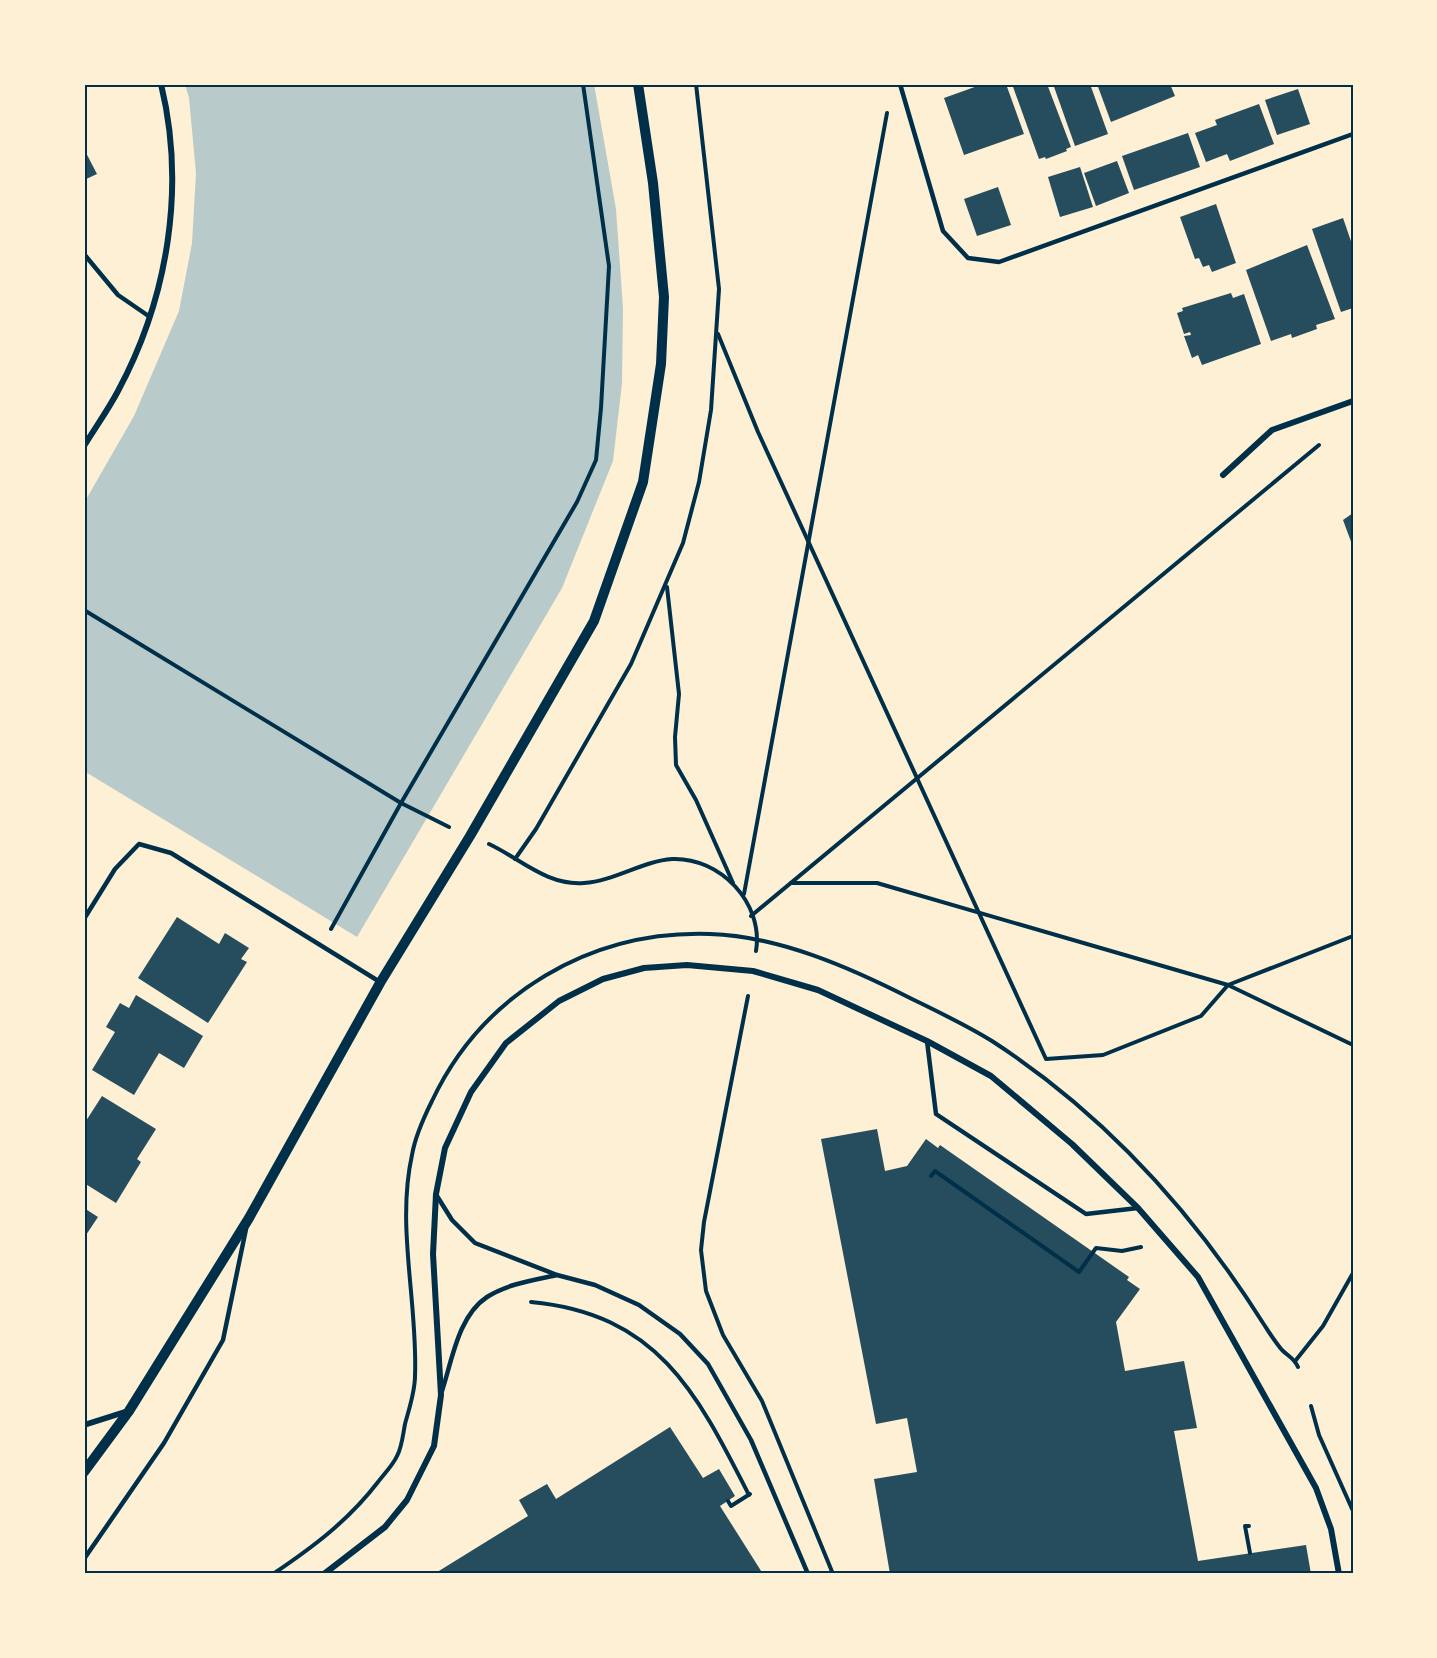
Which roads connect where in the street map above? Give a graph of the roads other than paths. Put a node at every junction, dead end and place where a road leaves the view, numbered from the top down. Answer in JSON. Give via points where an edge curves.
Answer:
{"nodes":[{"id":1,"x":161,"y":84,"type":"edge"},
{"id":2,"x":638,"y":84,"type":"edge"},
{"id":3,"x":900,"y":84,"type":"edge"},
{"id":4,"x":1353,"y":134,"type":"edge"},
{"id":5,"x":84,"y":254,"type":"edge"},
{"id":6,"x":150,"y":317,"type":"junction"},
{"id":7,"x":1353,"y":401,"type":"edge"},
{"id":8,"x":84,"y":446,"type":"edge"},
{"id":9,"x":1223,"y":475,"type":"dead end"},
{"id":10,"x":84,"y":919,"type":"edge"},
{"id":11,"x":380,"y":983,"type":"junction"},
{"id":12,"x":927,"y":1041,"type":"junction"},
{"id":13,"x":436,"y":1194,"type":"junction"},
{"id":14,"x":1138,"y":1208,"type":"junction"},
{"id":15,"x":249,"y":1218,"type":"junction"},
{"id":16,"x":557,"y":1275,"type":"junction"},
{"id":17,"x":441,"y":1395,"type":"junction"},
{"id":18,"x":129,"y":1411,"type":"junction"},
{"id":19,"x":84,"y":1425,"type":"edge"},
{"id":20,"x":84,"y":1472,"type":"edge"},
{"id":21,"x":84,"y":1559,"type":"edge"},
{"id":22,"x":324,"y":1574,"type":"edge"},
{"id":23,"x":808,"y":1574,"type":"edge"},
{"id":24,"x":1339,"y":1574,"type":"edge"}],
"edges":[{"from":1,"to":6,"type":"street","via":[[170,138],[170,228]]},
{"from":2,"to":11,"type":"street","via":[[664,297],[661,364],[643,482],[594,621]]},
{"from":3,"to":4,"type":"lane","via":[[943,231],[968,258],[999,262]]},
{"from":5,"to":6,"type":"lane","via":[[118,295]]},
{"from":6,"to":8,"type":"street","via":[[118,391]]},
{"from":7,"to":9,"type":"street","via":[[1272,430]]},
{"from":10,"to":11,"type":"lane","via":[[115,869],[139,844],[171,853]]},
{"from":11,"to":15,"type":"street"},
{"from":12,"to":13,"type":"street","via":[[818,990],[753,971],[687,965],[644,968],[603,980],[559,1001],[506,1043],[471,1092],[445,1148]]},
{"from":12,"to":14,"type":"street","via":[[991,1076],[1072,1144]]},
{"from":12,"to":14,"type":"lane","via":[[936,1114],[1086,1214]]},
{"from":13,"to":16,"type":"lane","via":[[452,1220],[475,1243]]},
{"from":13,"to":17,"type":"street","via":[[433,1254]]},
{"from":14,"to":24,"type":"street","via":[[1198,1277],[1248,1364],[1316,1488],[1331,1529]]},
{"from":15,"to":18,"type":"street"},
{"from":15,"to":21,"type":"lane","via":[[223,1340],[164,1443]]},
{"from":16,"to":17,"type":"lane","via":[[520,1283],[486,1298],[464,1324]]},
{"from":16,"to":23,"type":"lane","via":[[596,1285],[639,1305],[680,1334],[708,1364],[752,1440]]},
{"from":17,"to":22,"type":"street","via":[[434,1446],[407,1500],[385,1527]]},
{"from":18,"to":19,"type":"street"},
{"from":18,"to":20,"type":"street"}]}
